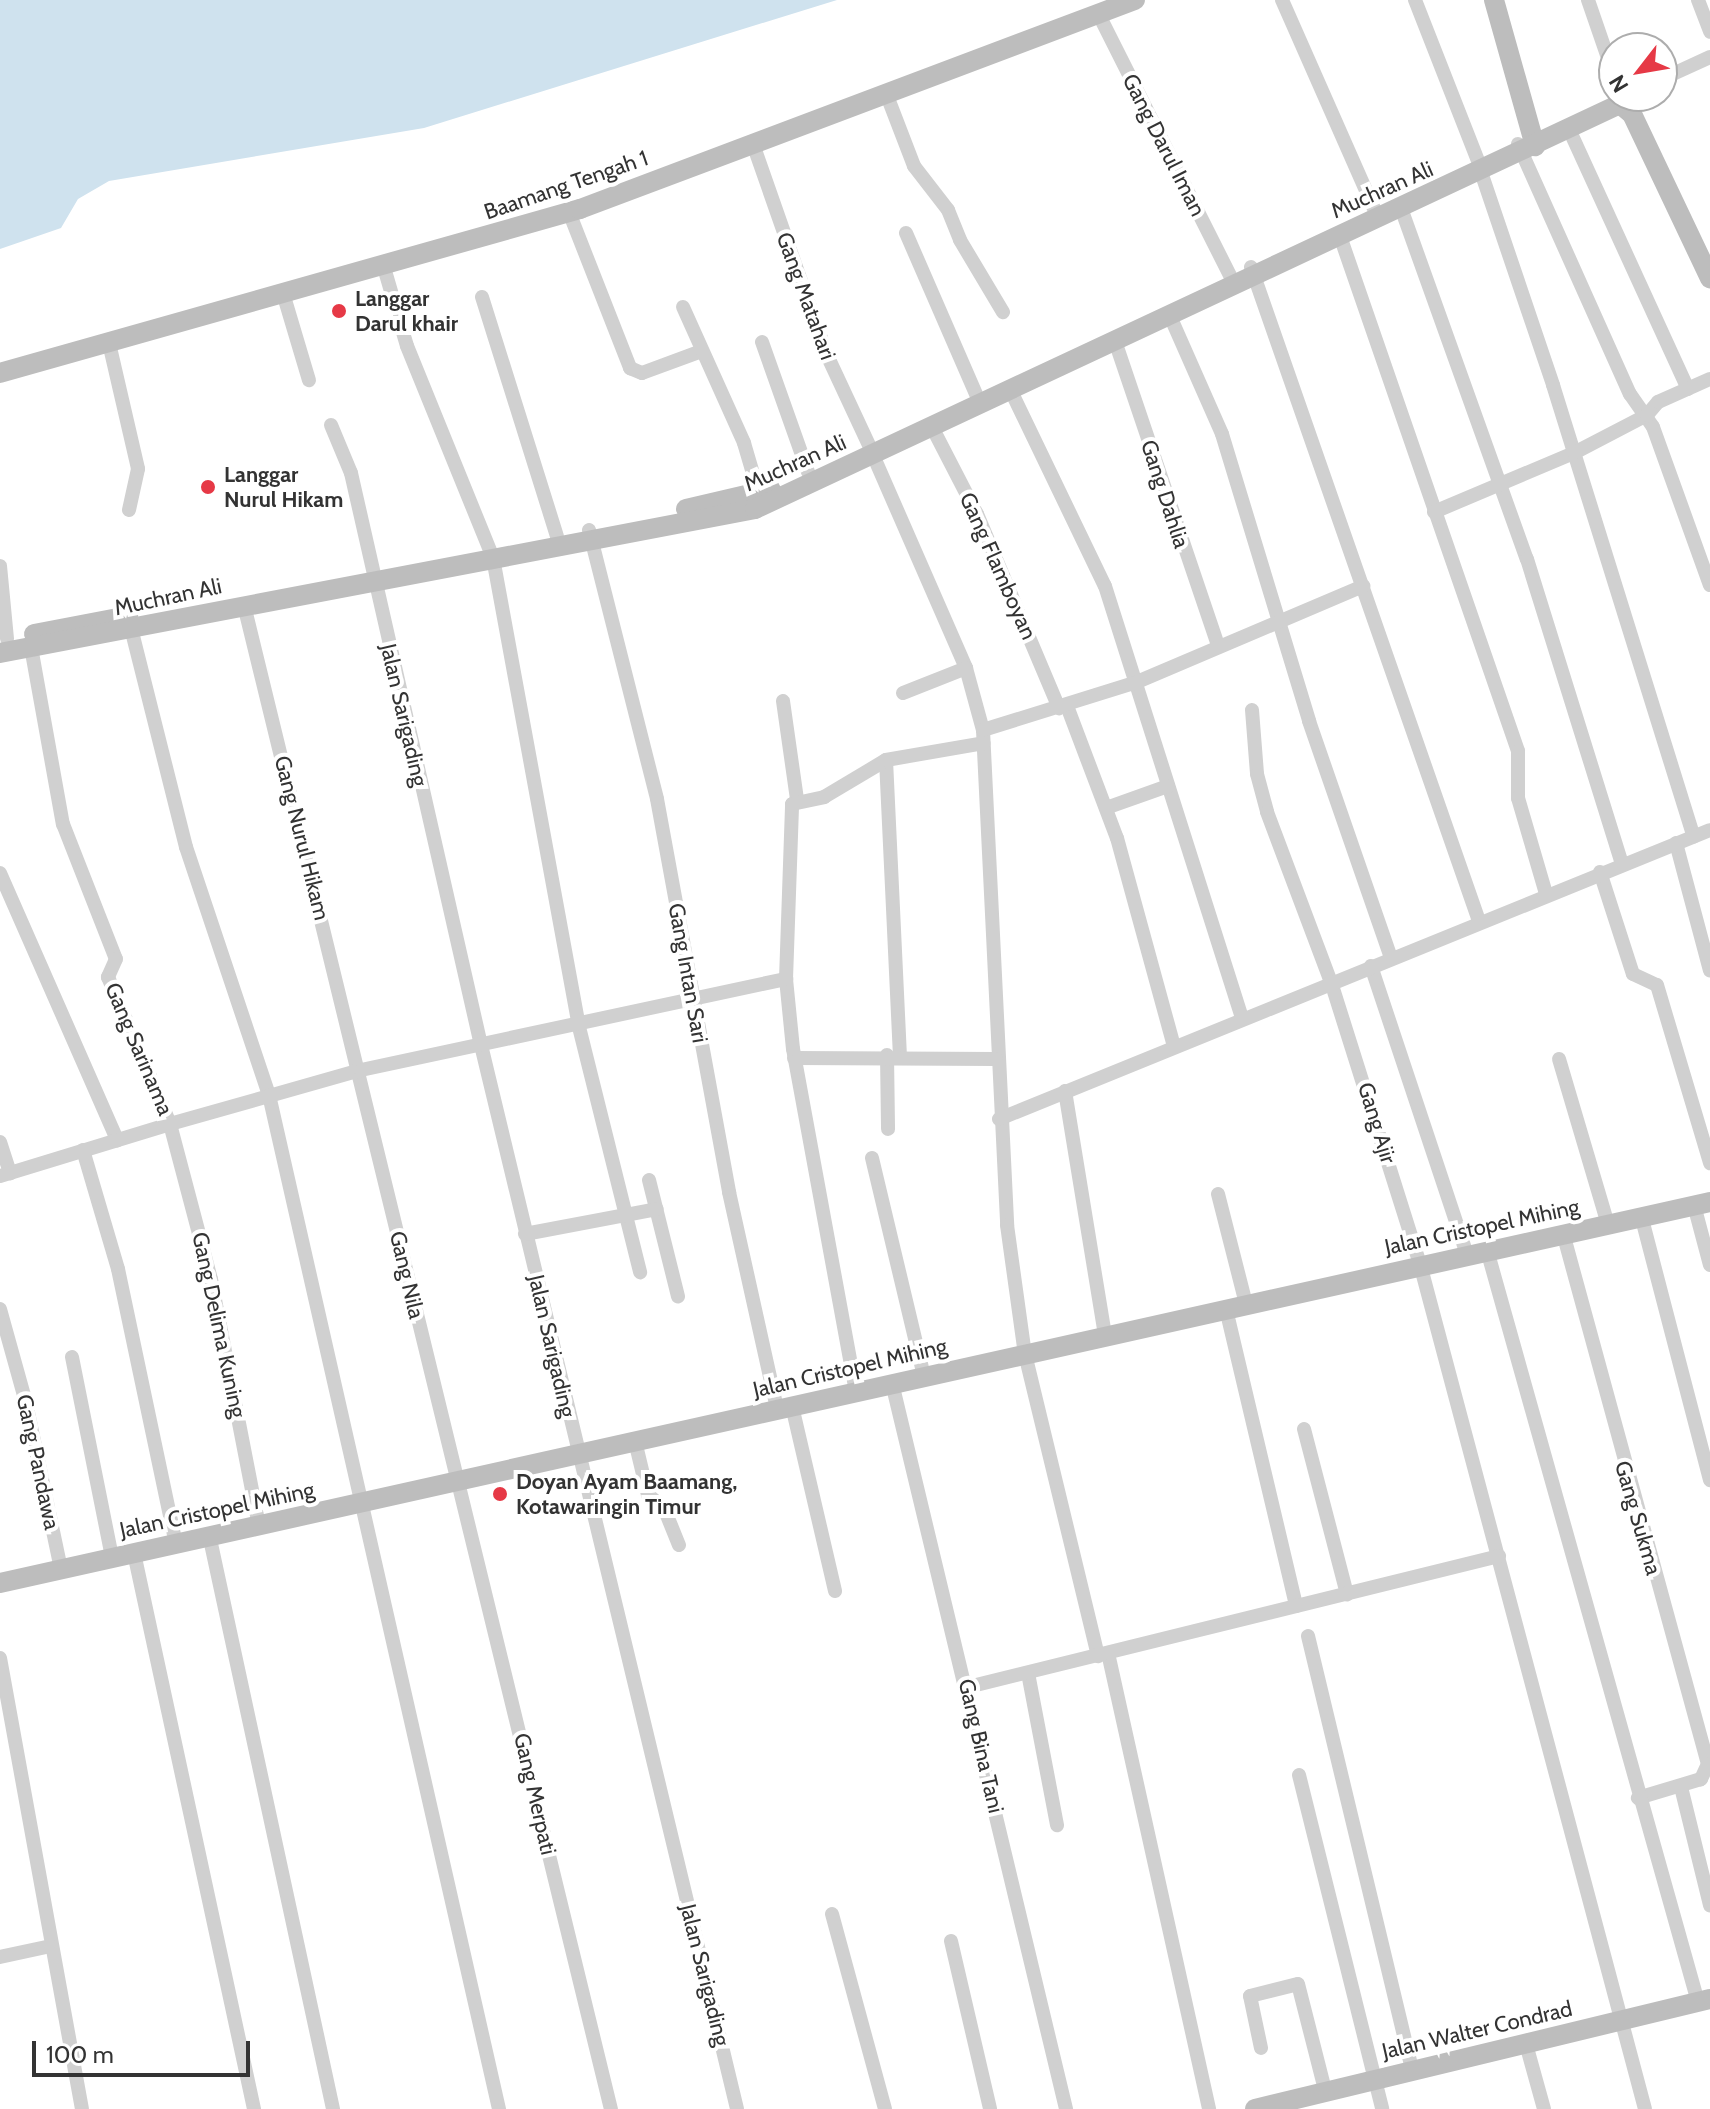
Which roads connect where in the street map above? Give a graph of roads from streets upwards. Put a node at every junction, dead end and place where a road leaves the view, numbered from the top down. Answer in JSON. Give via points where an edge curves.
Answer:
{"nodes":[{"id":1,"x":1135,"y":0,"type":"edge"},
{"id":2,"x":1282,"y":0,"type":"edge"},
{"id":3,"x":1415,"y":0,"type":"edge"},
{"id":4,"x":1494,"y":0,"type":"edge"},
{"id":5,"x":1588,"y":0,"type":"edge"},
{"id":6,"x":1698,"y":0,"type":"edge"},
{"id":7,"x":1098,"y":13,"type":"junction"},
{"id":8,"x":1599,"y":32,"type":"edge"},
{"id":9,"x":1710,"y":32,"type":"edge"},
{"id":10,"x":1710,"y":57,"type":"edge"},
{"id":11,"x":1678,"y":72,"type":"edge"},
{"id":12,"x":886,"y":93,"type":"junction"},
{"id":13,"x":1602,"y":112,"type":"edge"},
{"id":14,"x":1630,"y":112,"type":"edge"},
{"id":15,"x":1538,"y":140,"type":"junction"},
{"id":16,"x":753,"y":144,"type":"junction"},
{"id":17,"x":1479,"y":166,"type":"junction"},
{"id":18,"x":1401,"y":208,"type":"junction"},
{"id":19,"x":1374,"y":209,"type":"junction"},
{"id":20,"x":569,"y":212,"type":"junction"},
{"id":21,"x":906,"y":233,"type":"dead end"},
{"id":22,"x":1340,"y":236,"type":"junction"},
{"id":23,"x":383,"y":264,"type":"junction"},
{"id":24,"x":1253,"y":272,"type":"junction"},
{"id":25,"x":1230,"y":276,"type":"junction"},
{"id":26,"x":1710,"y":278,"type":"edge"},
{"id":27,"x":283,"y":293,"type":"junction"},
{"id":28,"x":482,"y":297,"type":"dead end"},
{"id":29,"x":683,"y":307,"type":"dead end"},
{"id":30,"x":1003,"y":312,"type":"dead end"},
{"id":31,"x":1170,"y":316,"type":"junction"},
{"id":32,"x":1115,"y":341,"type":"junction"},
{"id":33,"x":762,"y":342,"type":"dead end"},
{"id":34,"x":109,"y":343,"type":"junction"},
{"id":35,"x":699,"y":352,"type":"junction"},
{"id":36,"x":0,"y":373,"type":"edge"},
{"id":37,"x":1710,"y":379,"type":"edge"},
{"id":38,"x":309,"y":380,"type":"dead end"},
{"id":39,"x":1688,"y":389,"type":"junction"},
{"id":40,"x":1011,"y":391,"type":"junction"},
{"id":41,"x":977,"y":396,"type":"junction"},
{"id":42,"x":1647,"y":415,"type":"junction"},
{"id":43,"x":331,"y":425,"type":"dead end"},
{"id":44,"x":932,"y":427,"type":"junction"},
{"id":45,"x":871,"y":450,"type":"junction"},
{"id":46,"x":1574,"y":453,"type":"junction"},
{"id":47,"x":808,"y":472,"type":"junction"},
{"id":48,"x":1500,"y":487,"type":"junction"},
{"id":49,"x":759,"y":494,"type":"junction"},
{"id":50,"x":129,"y":510,"type":"dead end"},
{"id":51,"x":1434,"y":512,"type":"junction"},
{"id":52,"x":589,"y":535,"type":"junction"},
{"id":53,"x":557,"y":536,"type":"junction"},
{"id":54,"x":492,"y":554,"type":"junction"},
{"id":55,"x":0,"y":566,"type":"edge"},
{"id":56,"x":371,"y":576,"type":"junction"},
{"id":57,"x":1710,"y":585,"type":"edge"},
{"id":58,"x":1363,"y":586,"type":"junction"},
{"id":59,"x":244,"y":605,"type":"junction"},
{"id":60,"x":1278,"y":619,"type":"junction"},
{"id":61,"x":131,"y":628,"type":"junction"},
{"id":62,"x":2,"y":644,"type":"edge"},
{"id":63,"x":1218,"y":646,"type":"junction"},
{"id":64,"x":31,"y":647,"type":"junction"},
{"id":65,"x":966,"y":668,"type":"junction"},
{"id":66,"x":1137,"y":682,"type":"junction"},
{"id":67,"x":903,"y":693,"type":"dead end"},
{"id":68,"x":783,"y":701,"type":"dead end"},
{"id":69,"x":1063,"y":707,"type":"junction"},
{"id":70,"x":1252,"y":710,"type":"dead end"},
{"id":71,"x":984,"y":736,"type":"junction"},
{"id":72,"x":886,"y":760,"type":"junction"},
{"id":73,"x":1168,"y":786,"type":"junction"},
{"id":74,"x":797,"y":799,"type":"junction"},
{"id":75,"x":1106,"y":808,"type":"junction"},
{"id":76,"x":1710,"y":830,"type":"edge"},
{"id":77,"x":1694,"y":837,"type":"junction"},
{"id":78,"x":1676,"y":843,"type":"junction"},
{"id":79,"x":1622,"y":864,"type":"junction"},
{"id":80,"x":1600,"y":872,"type":"junction"},
{"id":81,"x":0,"y":873,"type":"edge"},
{"id":82,"x":1546,"y":894,"type":"junction"},
{"id":83,"x":1479,"y":921,"type":"junction"},
{"id":84,"x":1391,"y":958,"type":"junction"},
{"id":85,"x":1371,"y":966,"type":"junction"},
{"id":86,"x":1710,"y":971,"type":"edge"},
{"id":87,"x":786,"y":979,"type":"junction"},
{"id":88,"x":1331,"y":982,"type":"junction"},
{"id":89,"x":693,"y":996,"type":"junction"},
{"id":90,"x":1242,"y":1018,"type":"junction"},
{"id":91,"x":578,"y":1023,"type":"junction"},
{"id":92,"x":481,"y":1045,"type":"junction"},
{"id":93,"x":1174,"y":1046,"type":"junction"},
{"id":94,"x":893,"y":1055,"type":"junction"},
{"id":95,"x":794,"y":1058,"type":"junction"},
{"id":96,"x":996,"y":1059,"type":"junction"},
{"id":97,"x":1559,"y":1059,"type":"dead end"},
{"id":98,"x":361,"y":1070,"type":"junction"},
{"id":99,"x":1065,"y":1091,"type":"junction"},
{"id":100,"x":269,"y":1095,"type":"junction"},
{"id":101,"x":999,"y":1119,"type":"junction"},
{"id":102,"x":170,"y":1124,"type":"junction"},
{"id":103,"x":888,"y":1129,"type":"dead end"},
{"id":104,"x":117,"y":1140,"type":"junction"},
{"id":105,"x":0,"y":1142,"type":"edge"},
{"id":106,"x":83,"y":1150,"type":"junction"},
{"id":107,"x":872,"y":1158,"type":"dead end"},
{"id":108,"x":1710,"y":1163,"type":"edge"},
{"id":109,"x":5,"y":1174,"type":"edge"},
{"id":110,"x":649,"y":1180,"type":"dead end"},
{"id":111,"x":1218,"y":1194,"type":"dead end"},
{"id":112,"x":1702,"y":1204,"type":"edge"},
{"id":113,"x":657,"y":1209,"type":"junction"},
{"id":114,"x":627,"y":1216,"type":"junction"},
{"id":115,"x":1642,"y":1219,"type":"junction"},
{"id":116,"x":1608,"y":1224,"type":"junction"},
{"id":117,"x":1563,"y":1233,"type":"junction"},
{"id":118,"x":525,"y":1234,"type":"junction"},
{"id":119,"x":1487,"y":1250,"type":"junction"},
{"id":120,"x":1467,"y":1254,"type":"junction"},
{"id":121,"x":1420,"y":1264,"type":"junction"},
{"id":122,"x":1710,"y":1265,"type":"edge"},
{"id":123,"x":640,"y":1272,"type":"dead end"},
{"id":124,"x":678,"y":1296,"type":"dead end"},
{"id":125,"x":1246,"y":1304,"type":"junction"},
{"id":126,"x":0,"y":1309,"type":"edge"},
{"id":127,"x":1226,"y":1309,"type":"junction"},
{"id":128,"x":1105,"y":1336,"type":"junction"},
{"id":129,"x":1025,"y":1354,"type":"junction"},
{"id":130,"x":72,"y":1357,"type":"dead end"},
{"id":131,"x":924,"y":1376,"type":"junction"},
{"id":132,"x":892,"y":1383,"type":"junction"},
{"id":133,"x":856,"y":1392,"type":"junction"},
{"id":134,"x":785,"y":1407,"type":"junction"},
{"id":135,"x":1304,"y":1429,"type":"dead end"},
{"id":136,"x":635,"y":1441,"type":"junction"},
{"id":137,"x":578,"y":1454,"type":"junction"},
{"id":138,"x":460,"y":1479,"type":"junction"},
{"id":139,"x":1710,"y":1480,"type":"edge"},
{"id":140,"x":365,"y":1501,"type":"junction"},
{"id":141,"x":259,"y":1526,"type":"junction"},
{"id":142,"x":210,"y":1539,"type":"junction"},
{"id":143,"x":176,"y":1545,"type":"junction"},
{"id":144,"x":679,"y":1545,"type":"dead end"},
{"id":145,"x":134,"y":1553,"type":"junction"},
{"id":146,"x":1499,"y":1556,"type":"junction"},
{"id":147,"x":112,"y":1557,"type":"junction"},
{"id":148,"x":61,"y":1569,"type":"junction"},
{"id":149,"x":0,"y":1583,"type":"edge"},
{"id":150,"x":835,"y":1591,"type":"dead end"},
{"id":151,"x":1347,"y":1594,"type":"junction"},
{"id":152,"x":1296,"y":1606,"type":"junction"},
{"id":153,"x":1308,"y":1636,"type":"dead end"},
{"id":154,"x":1103,"y":1654,"type":"junction"},
{"id":155,"x":0,"y":1658,"type":"edge"},
{"id":156,"x":1028,"y":1673,"type":"junction"},
{"id":157,"x":968,"y":1687,"type":"junction"},
{"id":158,"x":1299,"y":1775,"type":"dead end"},
{"id":159,"x":1681,"y":1787,"type":"junction"},
{"id":160,"x":1638,"y":1798,"type":"junction"},
{"id":161,"x":1057,"y":1825,"type":"dead end"},
{"id":162,"x":1710,"y":1905,"type":"edge"},
{"id":163,"x":832,"y":1914,"type":"dead end"},
{"id":164,"x":951,"y":1941,"type":"dead end"},
{"id":165,"x":51,"y":1946,"type":"junction"},
{"id":166,"x":0,"y":1957,"type":"edge"},
{"id":167,"x":1704,"y":2001,"type":"edge"},
{"id":168,"x":1621,"y":2021,"type":"junction"},
{"id":169,"x":1526,"y":2044,"type":"junction"},
{"id":170,"x":1261,"y":2048,"type":"dead end"},
{"id":171,"x":1412,"y":2069,"type":"junction"},
{"id":172,"x":1374,"y":2078,"type":"junction"},
{"id":173,"x":1325,"y":2090,"type":"junction"},
{"id":174,"x":82,"y":2109,"type":"edge"},
{"id":175,"x":254,"y":2109,"type":"edge"},
{"id":176,"x":333,"y":2109,"type":"edge"},
{"id":177,"x":499,"y":2109,"type":"edge"},
{"id":178,"x":611,"y":2109,"type":"edge"},
{"id":179,"x":737,"y":2109,"type":"edge"},
{"id":180,"x":885,"y":2109,"type":"edge"},
{"id":181,"x":990,"y":2109,"type":"edge"},
{"id":182,"x":1066,"y":2109,"type":"edge"},
{"id":183,"x":1209,"y":2109,"type":"edge"},
{"id":184,"x":1255,"y":2109,"type":"edge"},
{"id":185,"x":1382,"y":2109,"type":"edge"},
{"id":186,"x":1544,"y":2109,"type":"edge"},
{"id":187,"x":1645,"y":2109,"type":"edge"}],
"edges":[{"from":1,"to":7,"type":"street","name":"Baamang Tengah 1"},
{"from":2,"to":19,"type":"street"},
{"from":3,"to":17,"type":"street"},
{"from":4,"to":15,"type":"street"},
{"from":5,"to":8,"type":"street"},
{"from":6,"to":9,"type":"street"},
{"from":7,"to":12,"type":"street","name":"Baamang Tengah 1"},
{"from":7,"to":25,"type":"street","name":"Gang Darul Iman"},
{"from":10,"to":11,"type":"street"},
{"from":12,"to":16,"type":"street","name":"Baamang Tengah 1"},
{"from":12,"to":30,"type":"street","via":[[914,166],[948,210]]},
{"from":13,"to":15,"type":"street","name":"Muchran Ali"},
{"from":14,"to":26,"type":"street"},
{"from":15,"to":17,"type":"street","name":"Muchran Ali"},
{"from":15,"to":39,"type":"street"},
{"from":15,"to":42,"type":"street","via":[[1630,394]]},
{"from":16,"to":20,"type":"street","name":"Baamang Tengah 1"},
{"from":16,"to":45,"type":"street","name":"Gang Matahari","via":[[823,344]]},
{"from":17,"to":18,"type":"street","name":"Muchran Ali"},
{"from":17,"to":19,"type":"street","name":"Muchran Ali"},
{"from":17,"to":46,"type":"street"},
{"from":18,"to":22,"type":"street","name":"Muchran Ali"},
{"from":18,"to":48,"type":"street"},
{"from":19,"to":24,"type":"street","name":"Muchran Ali"},
{"from":20,"to":23,"type":"street","name":"Baamang Tengah 1"},
{"from":20,"to":35,"type":"street","via":[[630,368],[642,373]]},
{"from":21,"to":41,"type":"street"},
{"from":22,"to":24,"type":"street","name":"Muchran Ali"},
{"from":22,"to":51,"type":"street"},
{"from":23,"to":27,"type":"street","name":"Baamang Tengah 1"},
{"from":23,"to":54,"type":"street","via":[[407,346]]},
{"from":24,"to":25,"type":"street","name":"Muchran Ali"},
{"from":24,"to":31,"type":"street","name":"Muchran Ali"},
{"from":24,"to":58,"type":"street"},
{"from":25,"to":41,"type":"street","name":"Muchran Ali"},
{"from":27,"to":34,"type":"street","name":"Baamang Tengah 1"},
{"from":27,"to":38,"type":"street"},
{"from":28,"to":53,"type":"street"},
{"from":29,"to":35,"type":"street"},
{"from":31,"to":32,"type":"street","name":"Muchran Ali"},
{"from":31,"to":60,"type":"street","via":[[1222,434]]},
{"from":32,"to":40,"type":"street","name":"Muchran Ali"},
{"from":32,"to":63,"type":"street","name":"Gang Dahlia"},
{"from":33,"to":47,"type":"street"},
{"from":34,"to":36,"type":"street","name":"Baamang Tengah 1"},
{"from":34,"to":50,"type":"street","via":[[138,469]]},
{"from":35,"to":49,"type":"street","via":[[744,443]]},
{"from":37,"to":39,"type":"street"},
{"from":39,"to":42,"type":"street","via":[[1658,402]]},
{"from":40,"to":44,"type":"street","name":"Muchran Ali"},
{"from":40,"to":66,"type":"street","via":[[1097,566]]},
{"from":41,"to":45,"type":"street","name":"Muchran Ali"},
{"from":42,"to":46,"type":"street"},
{"from":42,"to":57,"type":"street"},
{"from":43,"to":56,"type":"street","name":"Jalan Sarigading","via":[[351,473]]},
{"from":44,"to":45,"type":"street","name":"Muchran Ali"},
{"from":44,"to":69,"type":"street","name":"Gang Flamboyan"},
{"from":45,"to":47,"type":"street","name":"Muchran Ali"},
{"from":45,"to":52,"type":"street","name":"Muchran Ali","via":[[755,509]]},
{"from":45,"to":65,"type":"street","name":"Gang Matahari"},
{"from":46,"to":48,"type":"street"},
{"from":46,"to":77,"type":"street"},
{"from":47,"to":49,"type":"street","name":"Muchran Ali"},
{"from":48,"to":51,"type":"street"},
{"from":48,"to":79,"type":"street"},
{"from":49,"to":52,"type":"street","name":"Muchran Ali"},
{"from":51,"to":82,"type":"street","via":[[1518,751],[1518,798]]},
{"from":52,"to":53,"type":"street","name":"Muchran Ali"},
{"from":52,"to":54,"type":"street","name":"Muchran Ali"},
{"from":52,"to":89,"type":"street","name":"Gang Intan Sari","via":[[652,776]]},
{"from":53,"to":54,"type":"street","name":"Muchran Ali"},
{"from":54,"to":56,"type":"street","name":"Muchran Ali"},
{"from":54,"to":91,"type":"street"},
{"from":55,"to":62,"type":"street"},
{"from":56,"to":59,"type":"street","name":"Muchran Ali"},
{"from":56,"to":62,"type":"street","name":"Muchran Ali"},
{"from":56,"to":92,"type":"street","name":"Jalan Sarigading"},
{"from":58,"to":60,"type":"street"},
{"from":58,"to":83,"type":"street"},
{"from":59,"to":61,"type":"street","name":"Muchran Ali"},
{"from":59,"to":98,"type":"street","name":"Gang Nurul Hikam"},
{"from":60,"to":63,"type":"street"},
{"from":60,"to":84,"type":"street"},
{"from":61,"to":64,"type":"street","name":"Muchran Ali"},
{"from":61,"to":100,"type":"street","via":[[186,847]]},
{"from":62,"to":64,"type":"street","name":"Muchran Ali"},
{"from":63,"to":66,"type":"street"},
{"from":64,"to":102,"type":"street","name":"Gang Sarinama","via":[[63,824],[116,959],[108,977]]},
{"from":65,"to":67,"type":"street"},
{"from":65,"to":71,"type":"street","name":"Gang Matahari"},
{"from":66,"to":69,"type":"street"},
{"from":66,"to":73,"type":"street"},
{"from":68,"to":74,"type":"street"},
{"from":69,"to":71,"type":"street"},
{"from":69,"to":75,"type":"street","name":"Gang Flamboyan"},
{"from":70,"to":88,"type":"street","name":"Gang Ajir","via":[[1257,774],[1267,812]]},
{"from":71,"to":72,"type":"street"},
{"from":71,"to":96,"type":"street","name":"Gang Matahari"},
{"from":72,"to":74,"type":"street","via":[[824,797]]},
{"from":72,"to":94,"type":"street"},
{"from":73,"to":75,"type":"street"},
{"from":73,"to":90,"type":"street"},
{"from":74,"to":87,"type":"street","via":[[791,809]]},
{"from":75,"to":93,"type":"street","name":"Gang Flamboyan"},
{"from":76,"to":77,"type":"street"},
{"from":77,"to":78,"type":"street"},
{"from":78,"to":79,"type":"street"},
{"from":78,"to":86,"type":"street"},
{"from":79,"to":80,"type":"street"},
{"from":80,"to":82,"type":"street"},
{"from":80,"to":108,"type":"street","via":[[1633,974],[1657,985]]},
{"from":81,"to":104,"type":"street"},
{"from":82,"to":83,"type":"street"},
{"from":83,"to":84,"type":"street"},
{"from":84,"to":85,"type":"street"},
{"from":85,"to":88,"type":"street"},
{"from":85,"to":120,"type":"street"},
{"from":87,"to":89,"type":"street","name":"Gang Sarinama"},
{"from":87,"to":95,"type":"street"},
{"from":88,"to":90,"type":"street"},
{"from":88,"to":121,"type":"street","name":"Gang Ajir"},
{"from":89,"to":91,"type":"street","name":"Gang Sarinama"},
{"from":89,"to":134,"type":"street","name":"Gang Intan Sari","via":[[729,1192]]},
{"from":90,"to":93,"type":"street"},
{"from":91,"to":92,"type":"street","name":"Gang Sarinama"},
{"from":91,"to":114,"type":"street"},
{"from":92,"to":98,"type":"street","name":"Gang Sarinama"},
{"from":92,"to":118,"type":"street","name":"Jalan Sarigading"},
{"from":93,"to":99,"type":"street"},
{"from":94,"to":95,"type":"street"},
{"from":94,"to":96,"type":"street"},
{"from":94,"to":103,"type":"street"},
{"from":95,"to":133,"type":"street"},
{"from":96,"to":101,"type":"street","name":"Gang Matahari"},
{"from":97,"to":116,"type":"street"},
{"from":98,"to":100,"type":"street","name":"Gang Sarinama"},
{"from":98,"to":138,"type":"street","name":"Gang Nila","via":[[409,1287]]},
{"from":99,"to":101,"type":"street"},
{"from":99,"to":128,"type":"street"},
{"from":100,"to":102,"type":"street","name":"Gang Sarinama"},
{"from":100,"to":140,"type":"street"},
{"from":101,"to":129,"type":"street","name":"Gang Matahari"},
{"from":102,"to":104,"type":"street"},
{"from":102,"to":141,"type":"street","name":"Gang Delima Kuning","via":[[211,1279]]},
{"from":104,"to":106,"type":"street"},
{"from":105,"to":109,"type":"street"},
{"from":106,"to":109,"type":"street"},
{"from":106,"to":143,"type":"street","via":[[116,1259]]},
{"from":107,"to":131,"type":"street"},
{"from":110,"to":113,"type":"street"},
{"from":111,"to":125,"type":"street"},
{"from":112,"to":115,"type":"street","name":"Jalan Cristopel Mihing"},
{"from":112,"to":122,"type":"street"},
{"from":113,"to":114,"type":"street"},
{"from":113,"to":124,"type":"street"},
{"from":114,"to":118,"type":"street"},
{"from":114,"to":123,"type":"street"},
{"from":115,"to":116,"type":"street","name":"Jalan Cristopel Mihing"},
{"from":115,"to":139,"type":"street"},
{"from":116,"to":117,"type":"street","name":"Jalan Cristopel Mihing"},
{"from":117,"to":119,"type":"street","name":"Jalan Cristopel Mihing"},
{"from":117,"to":159,"type":"street","name":"Gang Sukma","via":[[1612,1429],[1708,1764],[1701,1779]]},
{"from":118,"to":137,"type":"street","name":"Jalan Sarigading"},
{"from":119,"to":120,"type":"street","name":"Jalan Cristopel Mihing"},
{"from":119,"to":160,"type":"street"},
{"from":120,"to":121,"type":"street","name":"Jalan Cristopel Mihing"},
{"from":121,"to":125,"type":"street","name":"Jalan Cristopel Mihing"},
{"from":121,"to":146,"type":"street","name":"Gang Ajir"},
{"from":125,"to":127,"type":"street","name":"Jalan Cristopel Mihing"},
{"from":126,"to":148,"type":"street","name":"Gang Pandawa"},
{"from":127,"to":128,"type":"street","name":"Jalan Cristopel Mihing"},
{"from":127,"to":152,"type":"street"},
{"from":128,"to":129,"type":"street","name":"Jalan Cristopel Mihing"},
{"from":129,"to":131,"type":"street","name":"Jalan Cristopel Mihing"},
{"from":129,"to":154,"type":"street","name":"Gang Matahari"},
{"from":130,"to":147,"type":"street"},
{"from":131,"to":132,"type":"street","name":"Jalan Cristopel Mihing"},
{"from":132,"to":133,"type":"street","name":"Jalan Cristopel Mihing"},
{"from":132,"to":157,"type":"street","name":"Gang Bina Tani"},
{"from":133,"to":134,"type":"street","name":"Jalan Cristopel Mihing"},
{"from":134,"to":136,"type":"street","name":"Jalan Cristopel Mihing"},
{"from":134,"to":150,"type":"street","name":"Gang Intan Sari"},
{"from":135,"to":151,"type":"street"},
{"from":136,"to":137,"type":"street","name":"Jalan Cristopel Mihing"},
{"from":136,"to":144,"type":"street","via":[[648,1495],[664,1508]]},
{"from":137,"to":138,"type":"street","name":"Jalan Cristopel Mihing"},
{"from":137,"to":179,"type":"street","name":"Jalan Sarigading"},
{"from":138,"to":140,"type":"street","name":"Jalan Cristopel Mihing"},
{"from":138,"to":178,"type":"street","name":"Gang Merpati"},
{"from":140,"to":141,"type":"street","name":"Jalan Cristopel Mihing"},
{"from":140,"to":177,"type":"street"},
{"from":141,"to":142,"type":"street","name":"Jalan Cristopel Mihing"},
{"from":142,"to":143,"type":"street","name":"Jalan Cristopel Mihing"},
{"from":142,"to":176,"type":"street"},
{"from":143,"to":145,"type":"street","name":"Jalan Cristopel Mihing"},
{"from":145,"to":147,"type":"street","name":"Jalan Cristopel Mihing"},
{"from":145,"to":175,"type":"street"},
{"from":146,"to":151,"type":"street"},
{"from":146,"to":168,"type":"street","name":"Gang Ajir"},
{"from":147,"to":148,"type":"street","name":"Jalan Cristopel Mihing"},
{"from":148,"to":149,"type":"street","name":"Jalan Cristopel Mihing"},
{"from":151,"to":152,"type":"street"},
{"from":152,"to":154,"type":"street"},
{"from":153,"to":171,"type":"street"},
{"from":154,"to":156,"type":"street"},
{"from":154,"to":183,"type":"street","name":"Gang Matahari"},
{"from":155,"to":165,"type":"street"},
{"from":156,"to":157,"type":"street"},
{"from":156,"to":161,"type":"street"},
{"from":157,"to":182,"type":"street","name":"Gang Bina Tani"},
{"from":158,"to":172,"type":"street"},
{"from":159,"to":160,"type":"street","name":"Gang Sukma"},
{"from":159,"to":162,"type":"street"},
{"from":160,"to":167,"type":"street"},
{"from":163,"to":180,"type":"street"},
{"from":164,"to":181,"type":"street"},
{"from":165,"to":166,"type":"street"},
{"from":165,"to":174,"type":"street"},
{"from":167,"to":168,"type":"street","name":"Jalan Walter Condrad"},
{"from":168,"to":169,"type":"street","name":"Jalan Walter Condrad"},
{"from":168,"to":187,"type":"street","name":"Gang Ajir"},
{"from":169,"to":171,"type":"street","name":"Jalan Walter Condrad"},
{"from":169,"to":186,"type":"street"},
{"from":170,"to":173,"type":"street","via":[[1250,1996],[1298,1984]]},
{"from":171,"to":172,"type":"street","name":"Jalan Walter Condrad"},
{"from":172,"to":173,"type":"street","name":"Jalan Walter Condrad"},
{"from":172,"to":185,"type":"street"},
{"from":173,"to":184,"type":"street","name":"Jalan Walter Condrad"}]}
